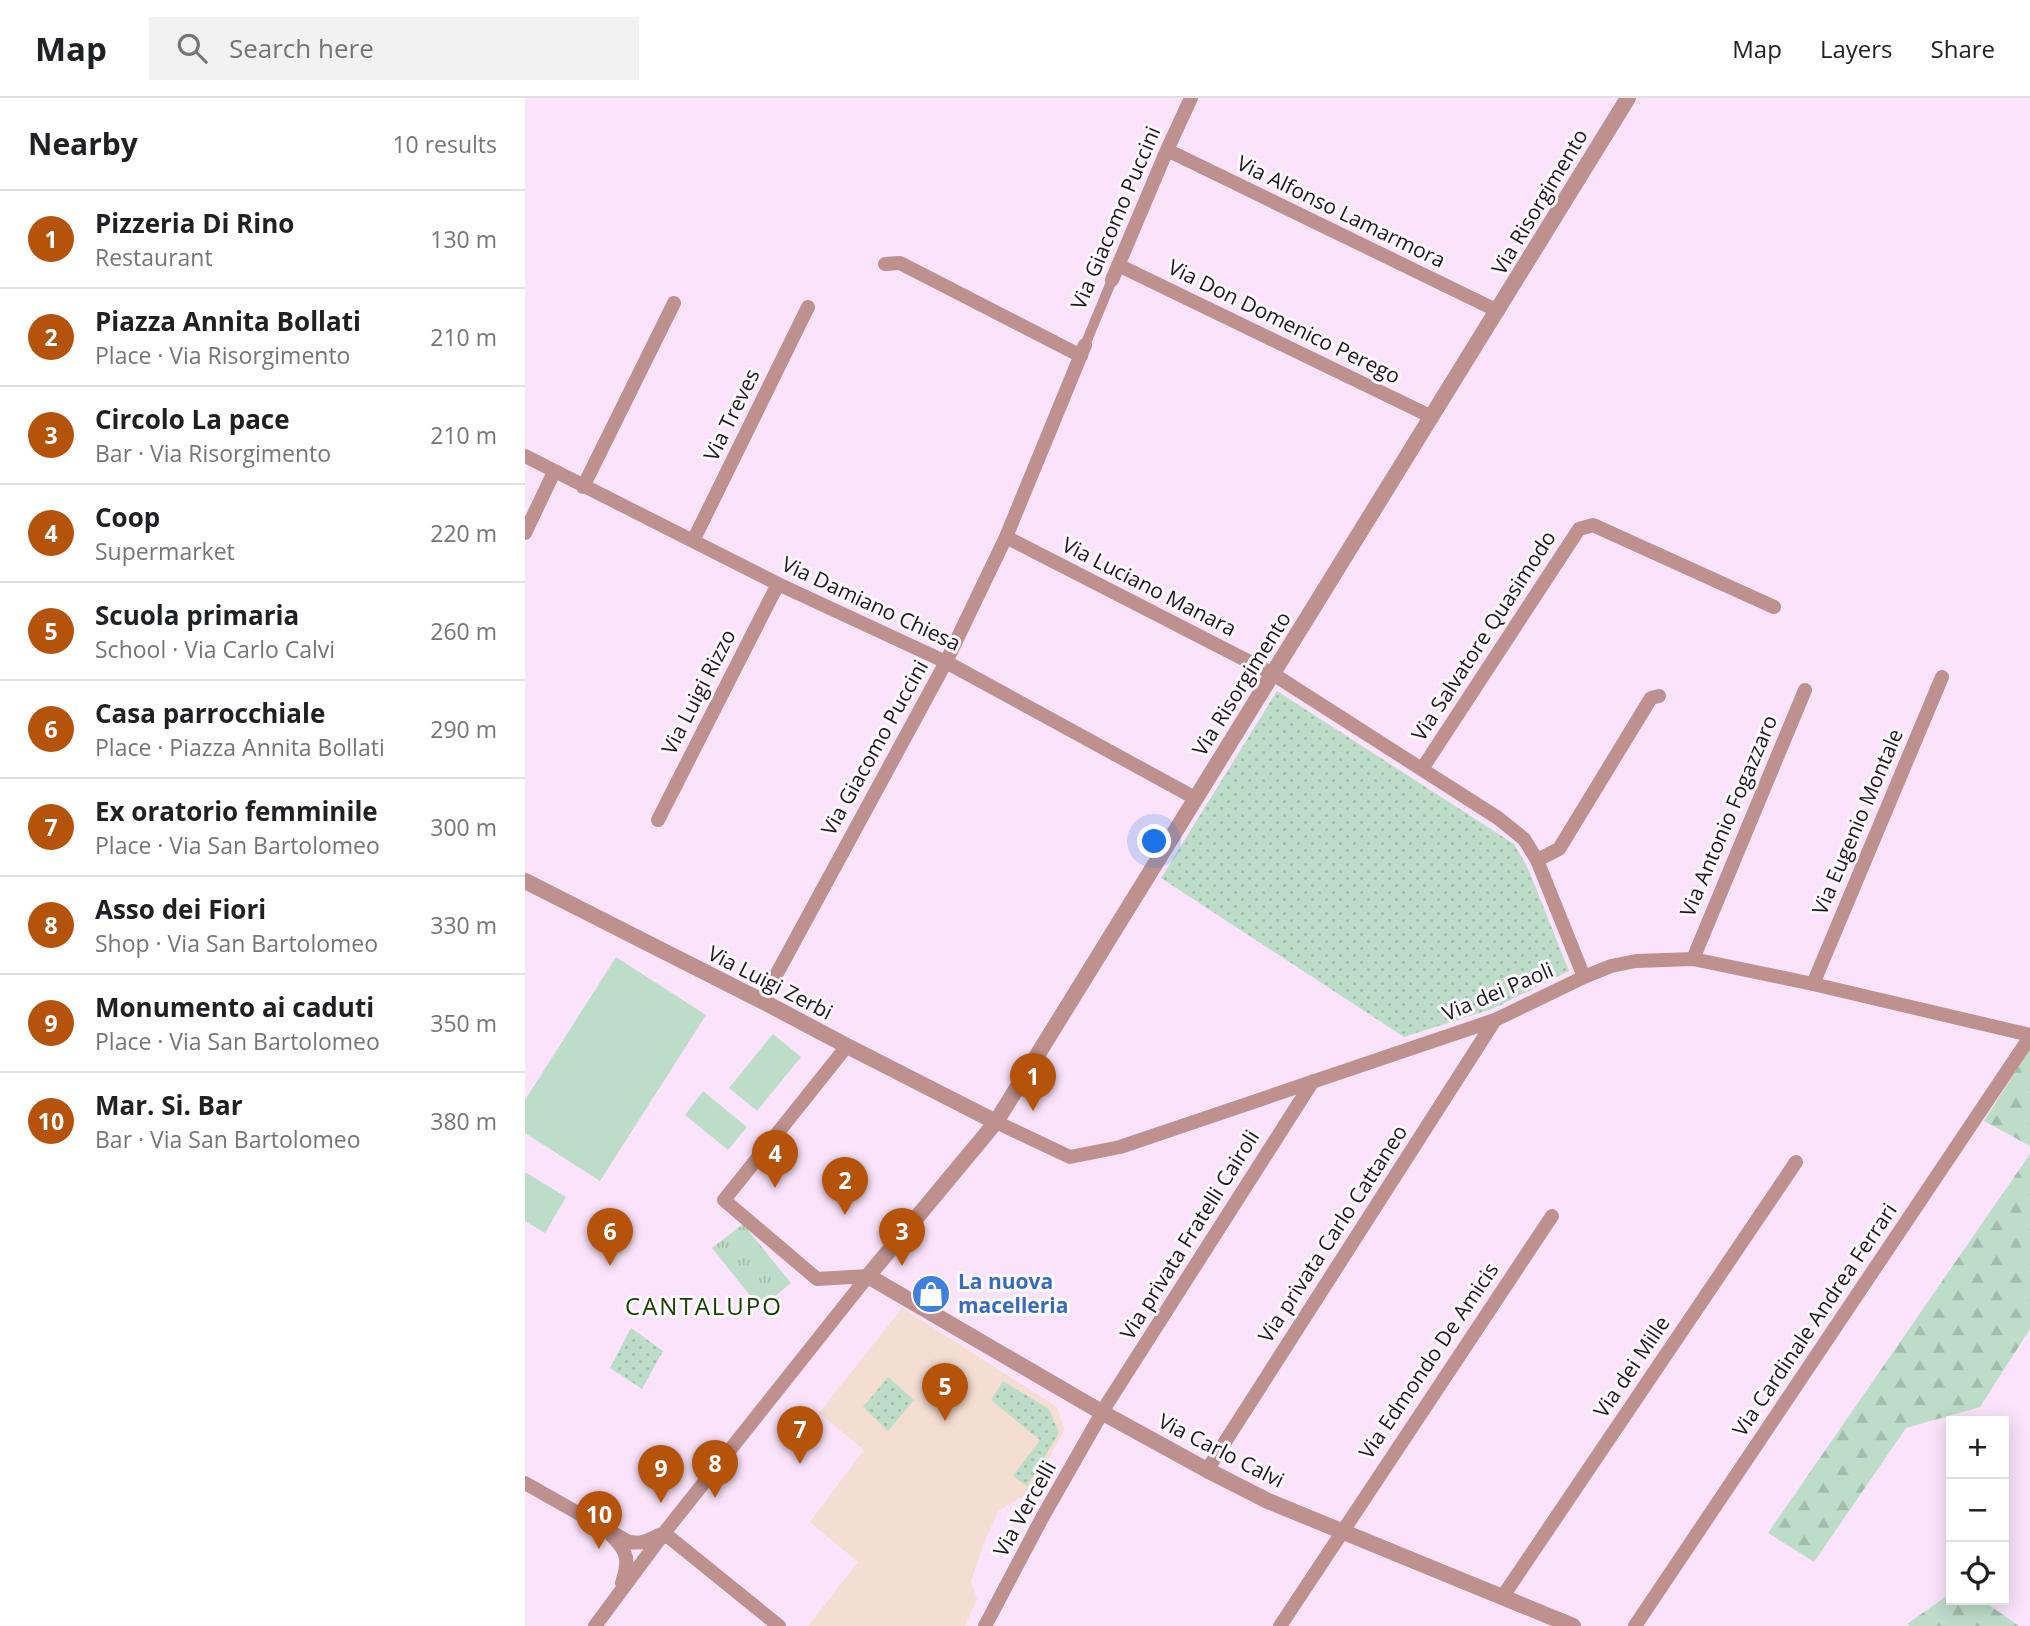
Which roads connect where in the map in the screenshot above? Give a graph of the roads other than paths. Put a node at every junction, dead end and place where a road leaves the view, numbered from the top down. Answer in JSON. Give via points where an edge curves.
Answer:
{"nodes":[{"id":1,"x":1191,"y":98,"type":"edge"},
{"id":2,"x":1628,"y":98,"type":"edge"},
{"id":3,"x":1167,"y":150,"type":"junction"},
{"id":4,"x":885,"y":264,"type":"dead end"},
{"id":5,"x":1118,"y":265,"type":"junction"},
{"id":6,"x":1112,"y":280,"type":"joint"},
{"id":7,"x":674,"y":303,"type":"dead end"},
{"id":8,"x":808,"y":307,"type":"dead end"},
{"id":9,"x":1498,"y":311,"type":"junction"},
{"id":10,"x":1083,"y":351,"type":"junction"},
{"id":11,"x":1432,"y":417,"type":"junction"},
{"id":12,"x":525,"y":456,"type":"edge"},
{"id":13,"x":554,"y":472,"type":"junction"},
{"id":14,"x":583,"y":487,"type":"junction"},
{"id":15,"x":525,"y":533,"type":"edge"},
{"id":16,"x":1006,"y":537,"type":"junction"},
{"id":17,"x":693,"y":541,"type":"junction"},
{"id":18,"x":778,"y":584,"type":"junction"},
{"id":19,"x":1774,"y":607,"type":"dead end"},
{"id":20,"x":946,"y":662,"type":"junction"},
{"id":21,"x":1273,"y":674,"type":"junction"},
{"id":22,"x":1942,"y":677,"type":"dead end"},
{"id":23,"x":1805,"y":690,"type":"dead end"},
{"id":24,"x":1659,"y":696,"type":"dead end"},
{"id":25,"x":1422,"y":769,"type":"junction"},
{"id":26,"x":1195,"y":798,"type":"junction"},
{"id":27,"x":659,"y":820,"type":"dead end"},
{"id":28,"x":1537,"y":860,"type":"junction"},
{"id":29,"x":525,"y":881,"type":"edge"},
{"id":30,"x":1693,"y":959,"type":"junction"},
{"id":31,"x":1584,"y":977,"type":"junction"},
{"id":32,"x":1813,"y":984,"type":"junction"},
{"id":33,"x":762,"y":1001,"type":"junction"},
{"id":34,"x":1495,"y":1020,"type":"junction"},
{"id":35,"x":2030,"y":1036,"type":"edge"},
{"id":36,"x":847,"y":1046,"type":"junction"},
{"id":37,"x":1313,"y":1081,"type":"junction"},
{"id":38,"x":996,"y":1122,"type":"junction"},
{"id":39,"x":1796,"y":1162,"type":"dead end"},
{"id":40,"x":1552,"y":1216,"type":"dead end"},
{"id":41,"x":868,"y":1276,"type":"junction"},
{"id":42,"x":1103,"y":1413,"type":"junction"},
{"id":43,"x":1207,"y":1470,"type":"junction"},
{"id":44,"x":525,"y":1483,"type":"edge"},
{"id":45,"x":608,"y":1531,"type":"junction"},
{"id":46,"x":1342,"y":1531,"type":"junction"},
{"id":47,"x":664,"y":1533,"type":"junction"},
{"id":48,"x":620,"y":1591,"type":"junction"},
{"id":49,"x":1503,"y":1596,"type":"junction"},
{"id":50,"x":595,"y":1626,"type":"edge"},
{"id":51,"x":779,"y":1626,"type":"edge"},
{"id":52,"x":985,"y":1626,"type":"edge"},
{"id":53,"x":1280,"y":1626,"type":"edge"},
{"id":54,"x":1573,"y":1626,"type":"edge"},
{"id":55,"x":1635,"y":1626,"type":"edge"}],
"edges":[{"from":1,"to":3,"type":"street","name":"Via Giacomo Puccini"},
{"from":2,"to":9,"type":"street","name":"Via Risorgimento"},
{"from":3,"to":5,"type":"street","name":"Via Giacomo Puccini"},
{"from":3,"to":9,"type":"street","name":"Via Alfonso Lamarmora"},
{"from":4,"to":10,"type":"street","via":[[899,263]]},
{"from":5,"to":6,"type":"street","name":"Via Giacomo Puccini"},
{"from":5,"to":11,"type":"street","name":"Via Don Domenico Perego"},
{"from":6,"to":10,"type":"street","name":"Via Giacomo Puccini"},
{"from":7,"to":14,"type":"street"},
{"from":8,"to":17,"type":"street","name":"Via Treves"},
{"from":9,"to":11,"type":"street","name":"Via Risorgimento"},
{"from":10,"to":16,"type":"street","name":"Via Giacomo Puccini"},
{"from":11,"to":21,"type":"street","name":"Via Risorgimento"},
{"from":12,"to":13,"type":"street","name":"Via Damiano Chiesa"},
{"from":13,"to":14,"type":"street","name":"Via Damiano Chiesa"},
{"from":13,"to":15,"type":"street"},
{"from":14,"to":17,"type":"street","name":"Via Damiano Chiesa"},
{"from":16,"to":20,"type":"street","name":"Via Giacomo Puccini"},
{"from":16,"to":21,"type":"street","name":"Via Luciano Manara"},
{"from":17,"to":18,"type":"street","name":"Via Damiano Chiesa"},
{"from":18,"to":20,"type":"street","name":"Via Damiano Chiesa"},
{"from":18,"to":27,"type":"street","name":"Via Luigi Rizzo"},
{"from":19,"to":25,"type":"street","name":"Via Salvatore Quasimodo","via":[[1593,525],[1579,529]]},
{"from":20,"to":26,"type":"street","name":"Via Damiano Chiesa"},
{"from":20,"to":33,"type":"street","name":"Via Giacomo Puccini"},
{"from":21,"to":25,"type":"street","name":"Via Luciano Manara"},
{"from":21,"to":26,"type":"street","name":"Via Risorgimento"},
{"from":22,"to":32,"type":"street","name":"Via Eugenio Montale"},
{"from":23,"to":30,"type":"street","name":"Via Antonio Fogazzaro"},
{"from":24,"to":28,"type":"street","via":[[1651,698],[1559,849]]},
{"from":25,"to":28,"type":"street","name":"Via Luciano Manara","via":[[1498,818],[1524,839]]},
{"from":26,"to":38,"type":"street","name":"Via Risorgimento"},
{"from":28,"to":31,"type":"street","name":"Via Luciano Manara"},
{"from":29,"to":33,"type":"street","name":"Via Luigi Zerbi"},
{"from":30,"to":31,"type":"street","name":"Via dei Paoli","via":[[1636,961]]},
{"from":30,"to":32,"type":"street","name":"Via dei Paoli"},
{"from":31,"to":34,"type":"street","name":"Via dei Paoli"},
{"from":32,"to":35,"type":"street","name":"Via dei Paoli"},
{"from":33,"to":36,"type":"street","name":"Via Luigi Zerbi"},
{"from":34,"to":37,"type":"street","name":"Via dei Paoli"},
{"from":34,"to":43,"type":"street","name":"Via privata Carlo Cattaneo"},
{"from":35,"to":55,"type":"street","name":"Via Cardinale Andrea Ferrari"},
{"from":36,"to":38,"type":"street","name":"Via Luigi Zerbi"},
{"from":36,"to":41,"type":"street","via":[[724,1200],[817,1279]]},
{"from":37,"to":38,"type":"street","name":"Via dei Paoli","via":[[1120,1147],[1070,1157]]},
{"from":37,"to":42,"type":"street","name":"Via privata Fratelli Cairoli"},
{"from":38,"to":41,"type":"street","name":"Via Risorgimento"},
{"from":39,"to":49,"type":"street","name":"Via dei Mille"},
{"from":40,"to":46,"type":"street","name":"Via Edmondo De Amicis"},
{"from":41,"to":42,"type":"street","name":"Via Carlo Calvi"},
{"from":41,"to":47,"type":"street"},
{"from":42,"to":43,"type":"street","name":"Via Carlo Calvi"},
{"from":42,"to":52,"type":"street","name":"Via Vercelli"},
{"from":43,"to":46,"type":"street","name":"Via Carlo Calvi"},
{"from":44,"to":45,"type":"street"},
{"from":45,"to":47,"type":"street","via":[[638,1544]]},
{"from":45,"to":48,"type":"street","via":[[623,1548],[628,1564]]},
{"from":46,"to":49,"type":"street","name":"Via Carlo Calvi"},
{"from":46,"to":53,"type":"street","name":"Via Edmondo De Amicis"},
{"from":47,"to":48,"type":"street"},
{"from":47,"to":51,"type":"street"},
{"from":48,"to":50,"type":"street"},
{"from":49,"to":54,"type":"street","name":"Via Carlo Calvi"}]}
